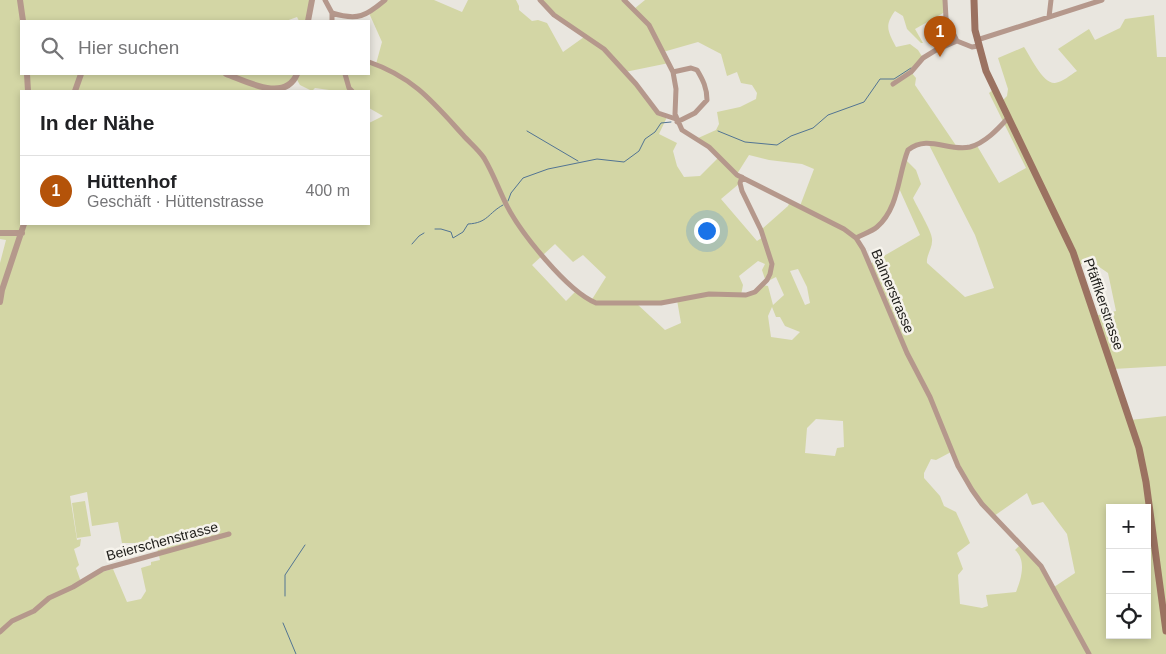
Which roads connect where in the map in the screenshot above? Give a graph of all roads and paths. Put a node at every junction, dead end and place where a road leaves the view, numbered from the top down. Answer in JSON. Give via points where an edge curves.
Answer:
{"nodes":[{"id":1,"x":20,"y":0,"type":"edge"},
{"id":2,"x":312,"y":0,"type":"edge"},
{"id":3,"x":325,"y":0,"type":"edge"},
{"id":4,"x":385,"y":0,"type":"edge"},
{"id":5,"x":540,"y":0,"type":"edge"},
{"id":6,"x":624,"y":0,"type":"edge"},
{"id":7,"x":944,"y":0,"type":"edge"},
{"id":8,"x":974,"y":0,"type":"edge"},
{"id":9,"x":1051,"y":0,"type":"edge"},
{"id":10,"x":1101,"y":0,"type":"edge"},
{"id":11,"x":332,"y":13,"type":"junction"},
{"id":12,"x":1048,"y":17,"type":"junction"},
{"id":13,"x":23,"y":20,"type":"edge"},
{"id":14,"x":308,"y":20,"type":"edge"},
{"id":15,"x":332,"y":20,"type":"edge"},
{"id":16,"x":957,"y":41,"type":"junction"},
{"id":17,"x":977,"y":43,"type":"junction"},
{"id":18,"x":370,"y":62,"type":"edge"},
{"id":19,"x":673,"y":72,"type":"junction"},
{"id":20,"x":27,"y":75,"type":"edge"},
{"id":21,"x":81,"y":75,"type":"edge"},
{"id":22,"x":229,"y":75,"type":"edge"},
{"id":23,"x":296,"y":75,"type":"edge"},
{"id":24,"x":344,"y":75,"type":"edge"},
{"id":25,"x":894,"y":84,"type":"dead end"},
{"id":26,"x":28,"y":90,"type":"edge"},
{"id":27,"x":75,"y":90,"type":"edge"},
{"id":28,"x":352,"y":90,"type":"edge"},
{"id":29,"x":1008,"y":118,"type":"junction"},
{"id":30,"x":677,"y":120,"type":"junction"},
{"id":31,"x":742,"y":177,"type":"junction"},
{"id":32,"x":24,"y":225,"type":"edge"},
{"id":33,"x":0,"y":233,"type":"edge"},
{"id":34,"x":22,"y":233,"type":"junction"},
{"id":35,"x":856,"y":238,"type":"junction"},
{"id":36,"x":0,"y":302,"type":"edge"},
{"id":37,"x":229,"y":534,"type":"dead end"},
{"id":38,"x":1166,"y":631,"type":"edge"},
{"id":39,"x":0,"y":632,"type":"edge"},
{"id":40,"x":1089,"y":654,"type":"edge"}],
"edges":[{"from":1,"to":13,"type":"street"},
{"from":2,"to":14,"type":"street"},
{"from":3,"to":11,"type":"street"},
{"from":4,"to":11,"type":"street","via":[[364,16]]},
{"from":5,"to":30,"type":"street","name":"Balmerstrasse","via":[[554,15],[604,50],[658,113]]},
{"from":6,"to":19,"type":"street","via":[[649,25]]},
{"from":7,"to":16,"type":"street","via":[[946,18]]},
{"from":8,"to":17,"type":"main road","name":"Pfäffikerstrasse"},
{"from":9,"to":12,"type":"street"},
{"from":10,"to":12,"type":"street"},
{"from":11,"to":15,"type":"street"},
{"from":12,"to":17,"type":"street"},
{"from":16,"to":17,"type":"street","via":[[972,47]]},
{"from":16,"to":25,"type":"street","via":[[923,58]]},
{"from":17,"to":29,"type":"main road","name":"Pfäffikerstrasse"},
{"from":18,"to":31,"type":"street","via":[[402,76],[437,104],[483,156],[507,206],[541,254],[565,280],[596,303],[661,302],[709,294],[746,295],[755,292],[767,280],[772,264],[761,230],[742,191]]},
{"from":19,"to":30,"type":"street"},
{"from":19,"to":30,"type":"street","via":[[697,70],[707,94],[707,100],[695,113]]},
{"from":20,"to":26,"type":"street"},
{"from":21,"to":27,"type":"street"},
{"from":22,"to":23,"type":"street","via":[[274,89],[293,82]]},
{"from":24,"to":28,"type":"street"},
{"from":29,"to":35,"type":"street","via":[[995,132],[971,146],[922,142],[908,150],[894,203],[887,216],[872,230]]},
{"from":29,"to":38,"type":"main road","name":"Pfäffikerstrasse","via":[[1073,252],[1139,448]]},
{"from":30,"to":31,"type":"street","name":"Balmerstrasse","via":[[682,130],[709,147]]},
{"from":31,"to":35,"type":"street","name":"Balmerstrasse"},
{"from":32,"to":34,"type":"street"},
{"from":33,"to":34,"type":"street"},
{"from":34,"to":36,"type":"street"},
{"from":35,"to":40,"type":"street","name":"Balmerstrasse","via":[[907,353],[930,396],[958,466],[982,504],[1041,566]]},
{"from":37,"to":39,"type":"street","name":"Beierschenstrasse","via":[[103,569],[49,598]]}]}
